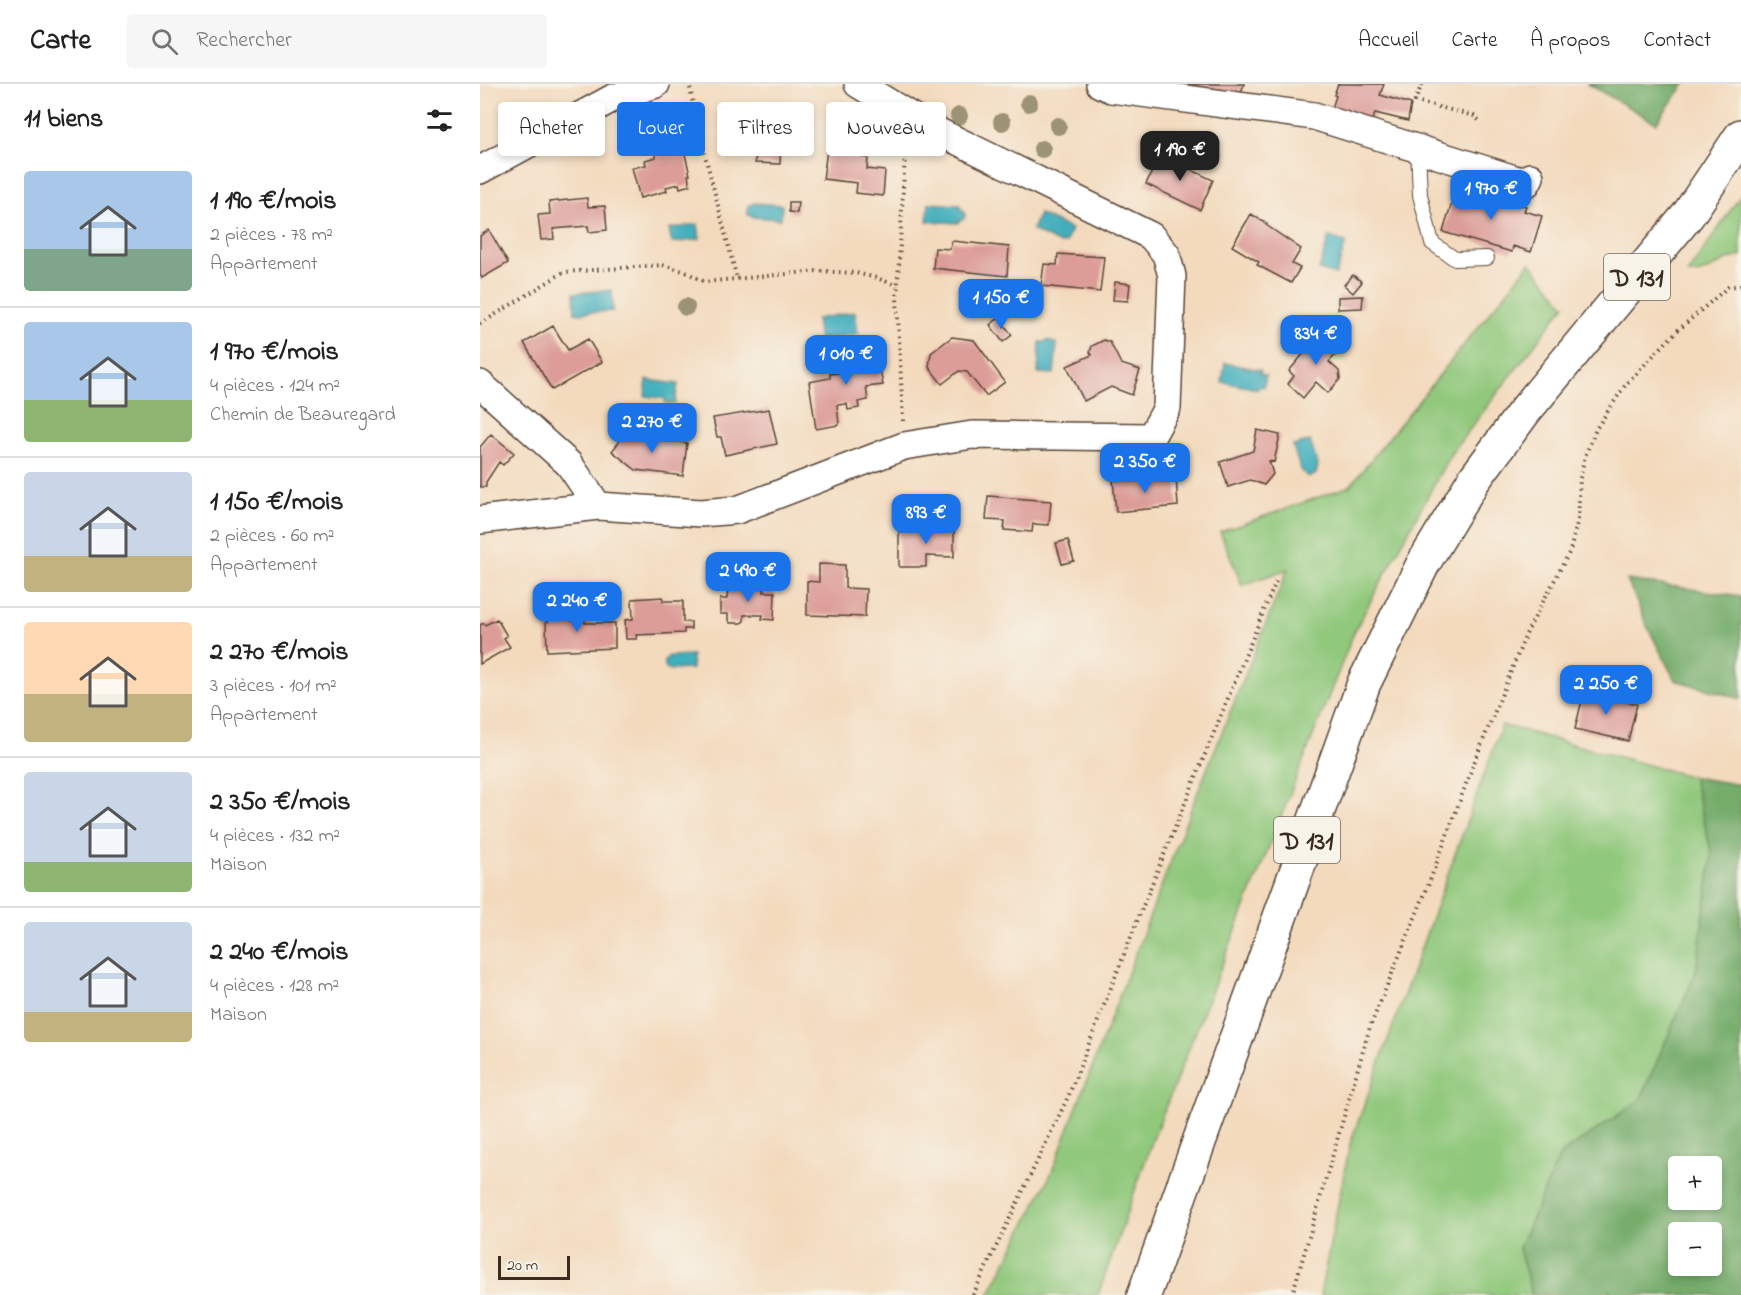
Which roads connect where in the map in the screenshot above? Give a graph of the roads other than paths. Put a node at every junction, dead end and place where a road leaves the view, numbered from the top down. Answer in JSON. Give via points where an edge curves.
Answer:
{"nodes":[{"id":1,"x":656,"y":84,"type":"edge"},
{"id":2,"x":858,"y":84,"type":"edge"},
{"id":3,"x":1100,"y":84,"type":"edge"},
{"id":4,"x":1741,"y":136,"type":"edge"},
{"id":5,"x":1418,"y":149,"type":"junction"},
{"id":6,"x":480,"y":170,"type":"edge"},
{"id":7,"x":1530,"y":177,"type":"dead end"},
{"id":8,"x":1487,"y":258,"type":"dead end"},
{"id":9,"x":480,"y":384,"type":"edge"},
{"id":10,"x":598,"y":506,"type":"junction"},
{"id":11,"x":480,"y":520,"type":"edge"},
{"id":12,"x":1144,"y":1295,"type":"edge"}],
"edges":[{"from":1,"to":6,"type":"street","via":[[612,98]]},
{"from":2,"to":10,"type":"street","via":[[927,126],[1151,236],[1166,254],[1172,276],[1167,408],[1150,437],[972,435],[904,446],[737,510],[701,513]]},
{"from":3,"to":5,"type":"street","via":[[1314,116]]},
{"from":4,"to":12,"type":"main road","number":"D 131","via":[[1688,215],[1524,412],[1473,481],[1423,564],[1364,682]]},
{"from":5,"to":7,"type":"street","via":[[1527,183]]},
{"from":5,"to":8,"type":"lane","via":[[1420,195],[1432,243],[1455,259]]},
{"from":9,"to":10,"type":"street","via":[[568,464]]},
{"from":10,"to":11,"type":"street"}]}
